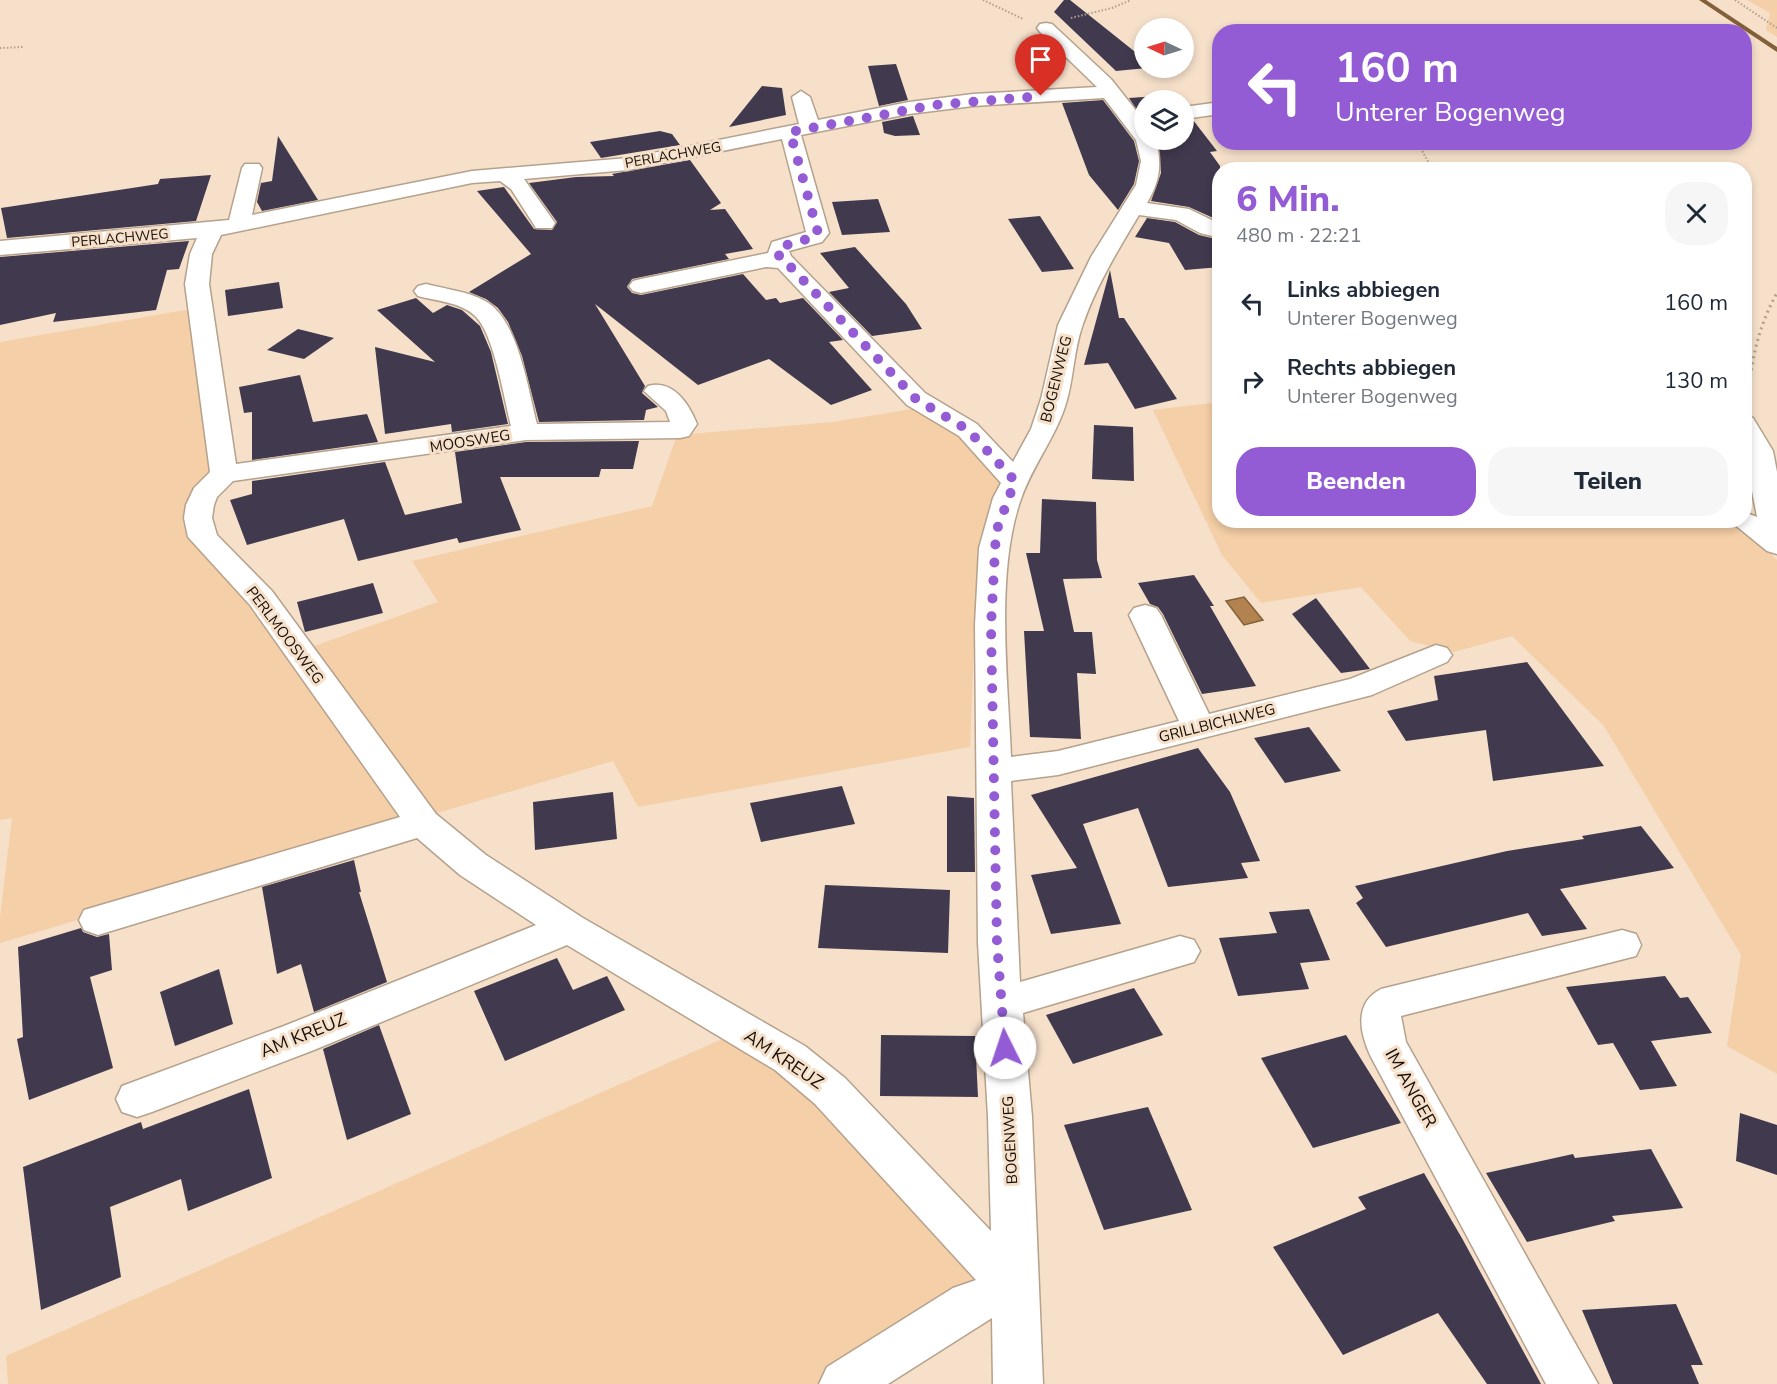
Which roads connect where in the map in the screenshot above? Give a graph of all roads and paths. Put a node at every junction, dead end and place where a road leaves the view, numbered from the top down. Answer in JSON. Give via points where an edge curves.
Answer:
{"nodes":[{"id":1,"x":983,"y":0,"type":"edge"},
{"id":2,"x":1131,"y":0,"type":"edge"},
{"id":3,"x":1735,"y":0,"type":"edge"},
{"id":4,"x":1046,"y":28,"type":"junction"},
{"id":5,"x":1777,"y":28,"type":"edge"},
{"id":6,"x":22,"y":47,"type":"dead end"},
{"id":7,"x":0,"y":48,"type":"edge"},
{"id":8,"x":1108,"y":92,"type":"junction"},
{"id":9,"x":801,"y":96,"type":"dead end"},
{"id":10,"x":1194,"y":112,"type":"edge"},
{"id":11,"x":1212,"y":113,"type":"edge"},
{"id":12,"x":1134,"y":119,"type":"edge"},
{"id":13,"x":800,"y":130,"type":"junction"},
{"id":14,"x":1147,"y":150,"type":"edge"},
{"id":15,"x":252,"y":168,"type":"dead end"},
{"id":16,"x":503,"y":173,"type":"junction"},
{"id":17,"x":1136,"y":208,"type":"junction"},
{"id":18,"x":543,"y":223,"type":"dead end"},
{"id":19,"x":225,"y":227,"type":"junction"},
{"id":20,"x":1212,"y":232,"type":"edge"},
{"id":21,"x":0,"y":248,"type":"edge"},
{"id":22,"x":781,"y":260,"type":"junction"},
{"id":23,"x":641,"y":286,"type":"dead end"},
{"id":24,"x":426,"y":291,"type":"dead end"},
{"id":25,"x":1777,"y":293,"type":"edge"},
{"id":26,"x":1752,"y":359,"type":"edge"},
{"id":27,"x":1752,"y":389,"type":"edge"},
{"id":28,"x":657,"y":391,"type":"dead end"},
{"id":29,"x":526,"y":432,"type":"junction"},
{"id":30,"x":1757,"y":438,"type":"edge"},
{"id":31,"x":224,"y":474,"type":"junction"},
{"id":32,"x":1015,"y":481,"type":"junction"},
{"id":33,"x":1752,"y":526,"type":"edge"},
{"id":34,"x":1777,"y":544,"type":"edge"},
{"id":35,"x":1145,"y":615,"type":"dead end"},
{"id":36,"x":1436,"y":655,"type":"dead end"},
{"id":37,"x":1199,"y":728,"type":"junction"},
{"id":38,"x":994,"y":771,"type":"junction"},
{"id":39,"x":423,"y":823,"type":"junction"},
{"id":40,"x":98,"y":920,"type":"dead end"},
{"id":41,"x":569,"y":928,"type":"junction"},
{"id":42,"x":1622,"y":945,"type":"dead end"},
{"id":43,"x":1180,"y":951,"type":"dead end"},
{"id":44,"x":1002,"y":1003,"type":"junction"},
{"id":45,"x":137,"y":1100,"type":"dead end"},
{"id":46,"x":1014,"y":1288,"type":"junction"},
{"id":47,"x":844,"y":1384,"type":"edge"},
{"id":48,"x":1018,"y":1384,"type":"edge"},
{"id":49,"x":1573,"y":1384,"type":"edge"}],
"edges":[{"from":1,"to":4,"type":"path"},
{"from":2,"to":4,"type":"path","via":[[1057,21]]},
{"from":3,"to":5,"type":"path"},
{"from":4,"to":8,"type":"street","name":"BOGENWEG","via":[[1104,83]]},
{"from":6,"to":7,"type":"path"},
{"from":8,"to":12,"type":"street","name":"BOGENWEG"},
{"from":8,"to":13,"type":"street","name":"PERLACHWEG","via":[[935,105]]},
{"from":9,"to":13,"type":"street"},
{"from":10,"to":11,"type":"street"},
{"from":13,"to":16,"type":"street","name":"PERLACHWEG","via":[[628,164]]},
{"from":13,"to":22,"type":"street","via":[[818,233],[780,247],[777,251]]},
{"from":14,"to":17,"type":"street","name":"BOGENWEG","via":[[1151,168]]},
{"from":15,"to":19,"type":"street"},
{"from":16,"to":18,"type":"street","via":[[519,185]]},
{"from":16,"to":19,"type":"street","name":"PERLACHWEG"},
{"from":17,"to":20,"type":"street","via":[[1186,215]]},
{"from":17,"to":32,"type":"street","name":"BOGENWEG","via":[[1102,257],[1070,324],[1044,429]]},
{"from":19,"to":21,"type":"street","name":"PERLACHWEG"},
{"from":19,"to":31,"type":"street","via":[[201,254],[197,284]]},
{"from":22,"to":23,"type":"street"},
{"from":22,"to":32,"type":"street","via":[[916,399],[968,430]]},
{"from":24,"to":29,"type":"street","name":"MOOSWEG","via":[[471,304],[489,315],[498,330]]},
{"from":25,"to":26,"type":"path","via":[[1761,319]]},
{"from":27,"to":30,"type":"path"},
{"from":28,"to":29,"type":"street","via":[[678,408],[684,424],[680,430]]},
{"from":29,"to":31,"type":"street","name":"MOOSWEG"},
{"from":30,"to":34,"type":"street"},
{"from":31,"to":39,"type":"street","name":"PERLMOOSWEG","via":[[204,494],[200,505],[198,518],[203,537],[261,598]]},
{"from":32,"to":38,"type":"street","name":"BOGENWEG","via":[[999,519],[994,548]]},
{"from":33,"to":34,"type":"street"},
{"from":35,"to":37,"type":"street"},
{"from":36,"to":37,"type":"street","name":"GRILLBICHLWEG","via":[[1360,687]]},
{"from":37,"to":38,"type":"street","name":"GRILLBICHLWEG","via":[[1058,763]]},
{"from":38,"to":44,"type":"street","name":"BOGENWEG"},
{"from":39,"to":40,"type":"street"},
{"from":39,"to":41,"type":"street","name":"AM KREUZ","via":[[473,865]]},
{"from":41,"to":45,"type":"street","name":"AM KREUZ"},
{"from":41,"to":46,"type":"street","name":"AM KREUZ","via":[[790,1058],[830,1090]]},
{"from":42,"to":49,"type":"street","name":"IM ANGER","via":[[1395,1000],[1381,1012],[1386,1045]]},
{"from":43,"to":44,"type":"street"},
{"from":44,"to":46,"type":"street","name":"BOGENWEG","via":[[1010,1117]]},
{"from":46,"to":47,"type":"street","via":[[970,1304]]},
{"from":46,"to":48,"type":"street","name":"BOGENWEG"}]}
